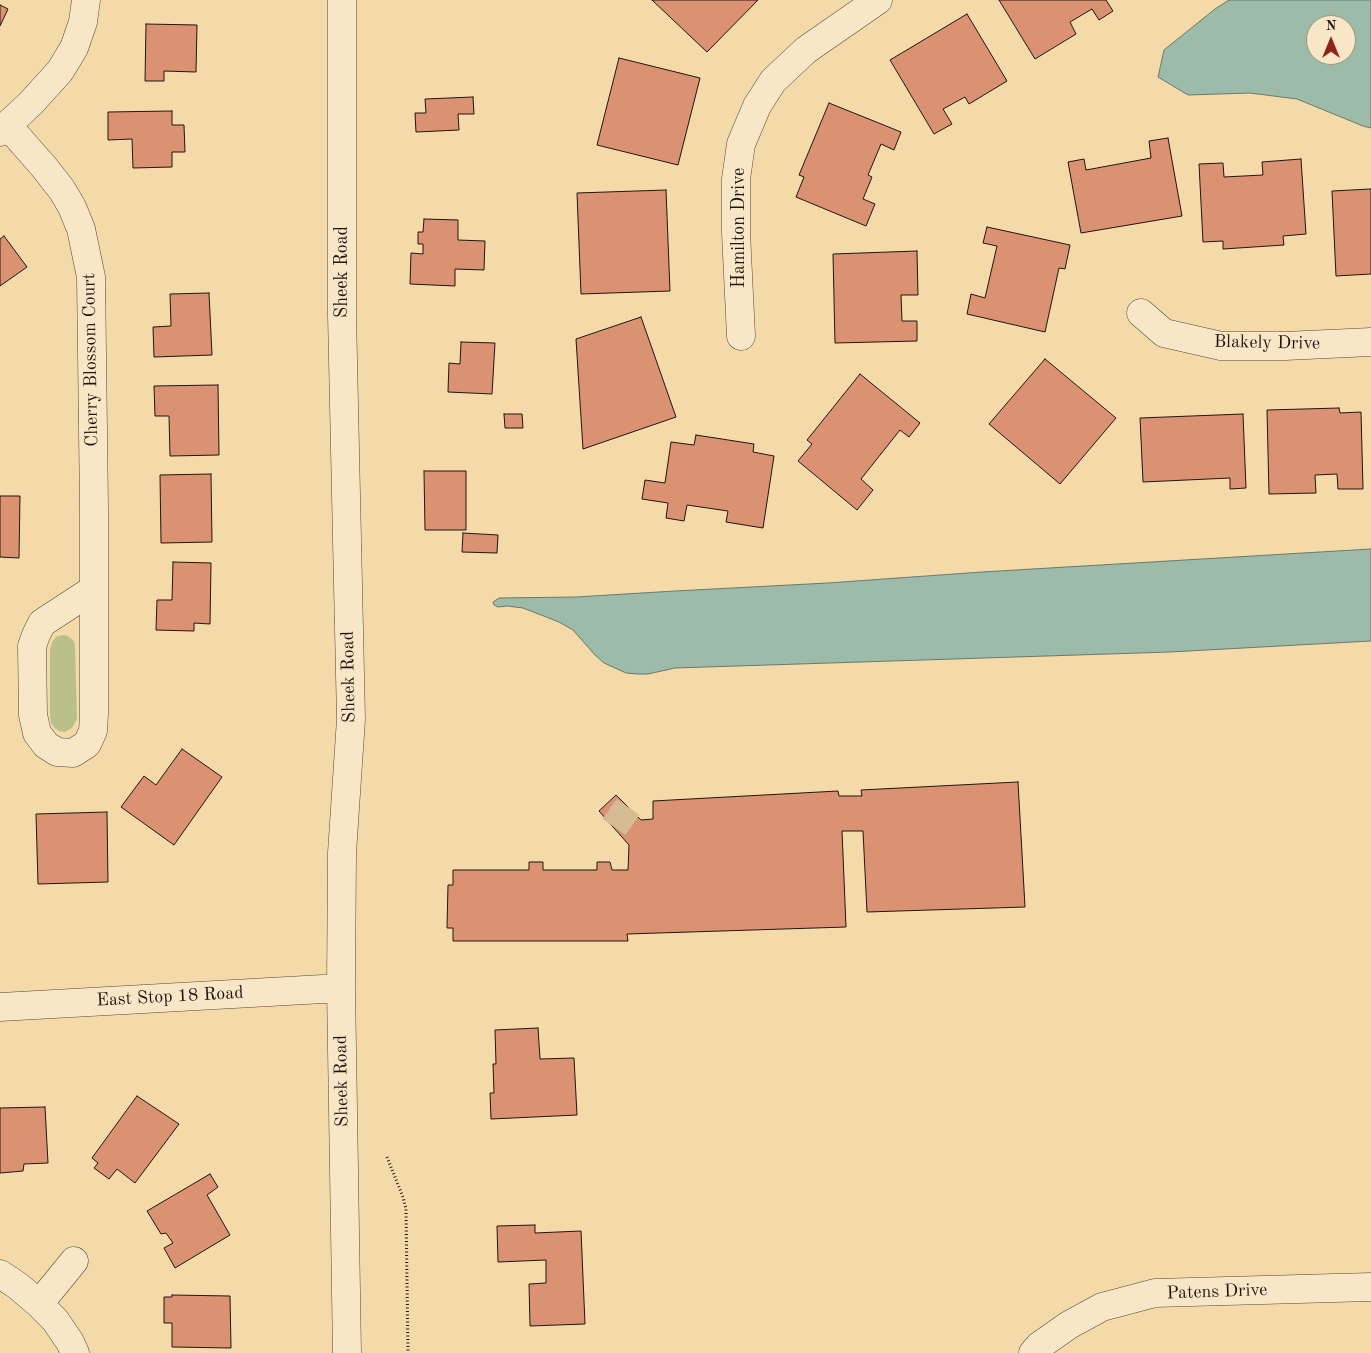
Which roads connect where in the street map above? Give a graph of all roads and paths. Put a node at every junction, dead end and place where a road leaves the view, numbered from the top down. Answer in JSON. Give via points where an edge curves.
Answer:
{"nodes":[{"id":1,"x":86,"y":0,"type":"edge"},
{"id":2,"x":342,"y":0,"type":"edge"},
{"id":3,"x":878,"y":0,"type":"edge"},
{"id":4,"x":4,"y":129,"type":"edge"},
{"id":5,"x":1142,"y":313,"type":"dead end"},
{"id":6,"x":741,"y":336,"type":"dead end"},
{"id":7,"x":1371,"y":342,"type":"edge"},
{"id":8,"x":94,"y":589,"type":"junction"},
{"id":9,"x":340,"y":988,"type":"junction"},
{"id":10,"x":0,"y":1007,"type":"edge"},
{"id":11,"x":387,"y":1158,"type":"dead end"},
{"id":12,"x":74,"y":1261,"type":"dead end"},
{"id":13,"x":0,"y":1274,"type":"edge"},
{"id":14,"x":1371,"y":1287,"type":"edge"},
{"id":15,"x":39,"y":1304,"type":"junction"},
{"id":16,"x":75,"y":1353,"type":"edge"},
{"id":17,"x":347,"y":1353,"type":"edge"},
{"id":18,"x":408,"y":1353,"type":"edge"},
{"id":19,"x":1032,"y":1353,"type":"edge"}],
"edges":[{"from":1,"to":4,"type":"street","via":[[74,48],[60,71]]},
{"from":2,"to":9,"type":"street","name":"Sheek Road","via":[[342,315],[351,719],[342,854]]},
{"from":3,"to":6,"type":"street","name":"Hamilton Drive","via":[[806,50],[773,82],[757,106],[741,144],[736,178]]},
{"from":4,"to":8,"type":"street","name":"Cherry Blossom Court","via":[[44,167],[62,190],[81,229],[92,277]]},
{"from":5,"to":7,"type":"street","name":"Blakely Drive","via":[[1164,333],[1221,346]]},
{"from":8,"to":8,"type":"street","name":"Cherry Blossom Court","via":[[93,731],[86,744],[73,753],[58,752],[46,745],[37,733],[33,715],[32,646],[42,623]]},
{"from":9,"to":10,"type":"street","name":"East Stop 18 Road"},
{"from":9,"to":17,"type":"street","name":"Sheek Road"},
{"from":11,"to":18,"type":"path","via":[[406,1209]]},
{"from":12,"to":15,"type":"street"},
{"from":13,"to":15,"type":"street"},
{"from":14,"to":19,"type":"street","name":"Patens Drive","via":[[1155,1294],[1102,1307],[1069,1325]]},
{"from":15,"to":16,"type":"street","via":[[55,1320]]}]}
